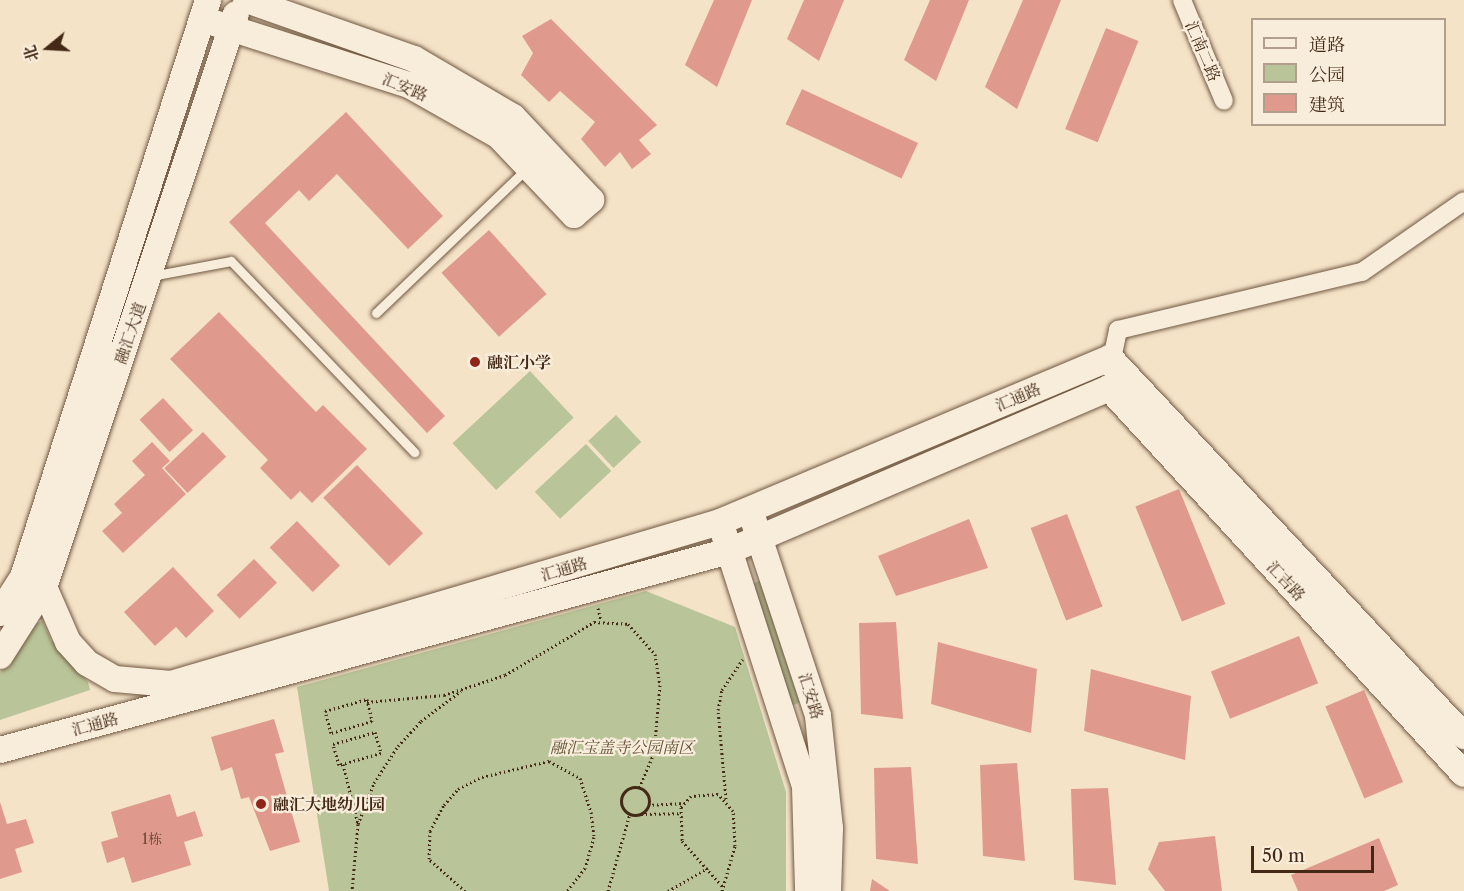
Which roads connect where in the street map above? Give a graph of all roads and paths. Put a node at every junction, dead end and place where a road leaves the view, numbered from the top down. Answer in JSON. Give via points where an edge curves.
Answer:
{"nodes":[{"id":1,"x":241,"y":0,"type":"edge"},
{"id":2,"x":246,"y":0,"type":"edge"},
{"id":3,"x":1182,"y":0,"type":"edge"},
{"id":4,"x":205,"y":9,"type":"edge"},
{"id":5,"x":232,"y":28,"type":"junction"},
{"id":6,"x":1224,"y":101,"type":"dead end"},
{"id":7,"x":537,"y":159,"type":"junction"},
{"id":8,"x":1464,"y":201,"type":"edge"},
{"id":9,"x":582,"y":208,"type":"dead end"},
{"id":10,"x":149,"y":276,"type":"junction"},
{"id":11,"x":376,"y":313,"type":"dead end"},
{"id":12,"x":1110,"y":358,"type":"junction"},
{"id":13,"x":1109,"y":388,"type":"junction"},
{"id":14,"x":414,"y":452,"type":"dead end"},
{"id":15,"x":749,"y":510,"type":"junction"},
{"id":16,"x":720,"y":522,"type":"junction"},
{"id":17,"x":760,"y":538,"type":"junction"},
{"id":18,"x":729,"y":551,"type":"junction"},
{"id":19,"x":44,"y":587,"type":"junction"},
{"id":20,"x":597,"y":604,"type":"dead end"},
{"id":21,"x":0,"y":613,"type":"edge"},
{"id":22,"x":601,"y":621,"type":"junction"},
{"id":23,"x":0,"y":656,"type":"edge"},
{"id":24,"x":745,"y":657,"type":"dead end"},
{"id":25,"x":465,"y":688,"type":"junction"},
{"id":26,"x":367,"y":702,"type":"junction"},
{"id":27,"x":361,"y":724,"type":"dead end"},
{"id":28,"x":364,"y":735,"type":"junction"},
{"id":29,"x":1464,"y":736,"type":"edge"},
{"id":30,"x":0,"y":750,"type":"edge"},
{"id":31,"x":343,"y":764,"type":"junction"},
{"id":32,"x":1464,"y":774,"type":"edge"},
{"id":33,"x":639,"y":788,"type":"junction"},
{"id":34,"x":726,"y":799,"type":"junction"},
{"id":35,"x":685,"y":803,"type":"junction"},
{"id":36,"x":648,"y":805,"type":"junction"},
{"id":37,"x":630,"y":813,"type":"junction"},
{"id":38,"x":680,"y":813,"type":"junction"},
{"id":39,"x":639,"y":814,"type":"junction"},
{"id":40,"x":358,"y":824,"type":"junction"},
{"id":41,"x":708,"y":868,"type":"junction"},
{"id":42,"x":722,"y":889,"type":"edge"},
{"id":43,"x":352,"y":891,"type":"edge"},
{"id":44,"x":465,"y":891,"type":"edge"},
{"id":45,"x":567,"y":891,"type":"edge"},
{"id":46,"x":608,"y":891,"type":"edge"},
{"id":47,"x":668,"y":891,"type":"edge"},
{"id":48,"x":808,"y":891,"type":"edge"},
{"id":49,"x":828,"y":891,"type":"edge"}],
"edges":[{"from":1,"to":5,"type":"main road","name":"融汇大道"},
{"from":2,"to":7,"type":"main road","name":"汇安路","via":[[414,59],[513,117]]},
{"from":3,"to":6,"type":"street","name":"汇南二路"},
{"from":4,"to":5,"type":"main road","name":"汇安路"},
{"from":4,"to":21,"type":"main road","name":"融汇大道","via":[[24,577]]},
{"from":5,"to":7,"type":"main road","name":"汇安路","via":[[409,85]]},
{"from":5,"to":10,"type":"main road","name":"融汇大道"},
{"from":7,"to":9,"type":"main road","name":"汇安路"},
{"from":7,"to":11,"type":"lane"},
{"from":8,"to":12,"type":"street","via":[[1362,272],[1118,330]]},
{"from":10,"to":14,"type":"lane","via":[[231,261]]},
{"from":10,"to":19,"type":"main road","name":"融汇大道"},
{"from":12,"to":13,"type":"street"},
{"from":12,"to":15,"type":"main road","name":"汇通路"},
{"from":12,"to":29,"type":"main road","name":"汇吉路"},
{"from":13,"to":17,"type":"main road","name":"汇通路"},
{"from":13,"to":32,"type":"main road","name":"汇吉路"},
{"from":15,"to":16,"type":"main road","name":"汇通路"},
{"from":15,"to":17,"type":"main road","name":"汇安路"},
{"from":16,"to":18,"type":"main road","name":"汇安路"},
{"from":16,"to":19,"type":"main road","name":"汇通路","via":[[171,684],[115,679],[87,663],[68,642]]},
{"from":17,"to":18,"type":"main road","name":"汇通路"},
{"from":17,"to":49,"type":"main road","name":"汇安路","via":[[818,716],[830,828]]},
{"from":18,"to":30,"type":"main road","name":"汇通路"},
{"from":18,"to":48,"type":"main road","name":"汇安路","via":[[805,787]]},
{"from":19,"to":23,"type":"main road","name":"融汇大道"},
{"from":20,"to":22,"type":"path"},
{"from":22,"to":25,"type":"path","via":[[505,675]]},
{"from":22,"to":33,"type":"path","via":[[628,624],[642,635],[655,654],[660,719],[648,774]]},
{"from":24,"to":34,"type":"path","via":[[722,690],[718,710]]},
{"from":25,"to":26,"type":"path","via":[[444,695]]},
{"from":25,"to":40,"type":"path","via":[[421,721],[398,746],[374,783]]},
{"from":26,"to":26,"type":"path","via":[[325,711],[331,733],[372,721]]},
{"from":27,"to":28,"type":"path"},
{"from":28,"to":31,"type":"path","via":[[333,744],[339,765]]},
{"from":28,"to":31,"type":"path","via":[[375,732],[381,753]]},
{"from":31,"to":40,"type":"path"},
{"from":33,"to":36,"type":"path","via":[[646,793]]},
{"from":33,"to":37,"type":"path","via":[[626,791],[622,798]]},
{"from":34,"to":35,"type":"path","via":[[704,792]]},
{"from":34,"to":42,"type":"path","via":[[737,826]]},
{"from":35,"to":36,"type":"path"},
{"from":35,"to":38,"type":"path"},
{"from":36,"to":39,"type":"path"},
{"from":37,"to":39,"type":"path"},
{"from":37,"to":46,"type":"path"},
{"from":38,"to":39,"type":"path"},
{"from":38,"to":41,"type":"path","via":[[682,841]]},
{"from":40,"to":43,"type":"path"},
{"from":41,"to":42,"type":"path"},
{"from":41,"to":47,"type":"path"},
{"from":44,"to":45,"type":"path","via":[[429,859],[430,831],[444,805],[458,789],[482,777],[549,760],[580,778],[591,812],[594,837],[585,868]]}]}
